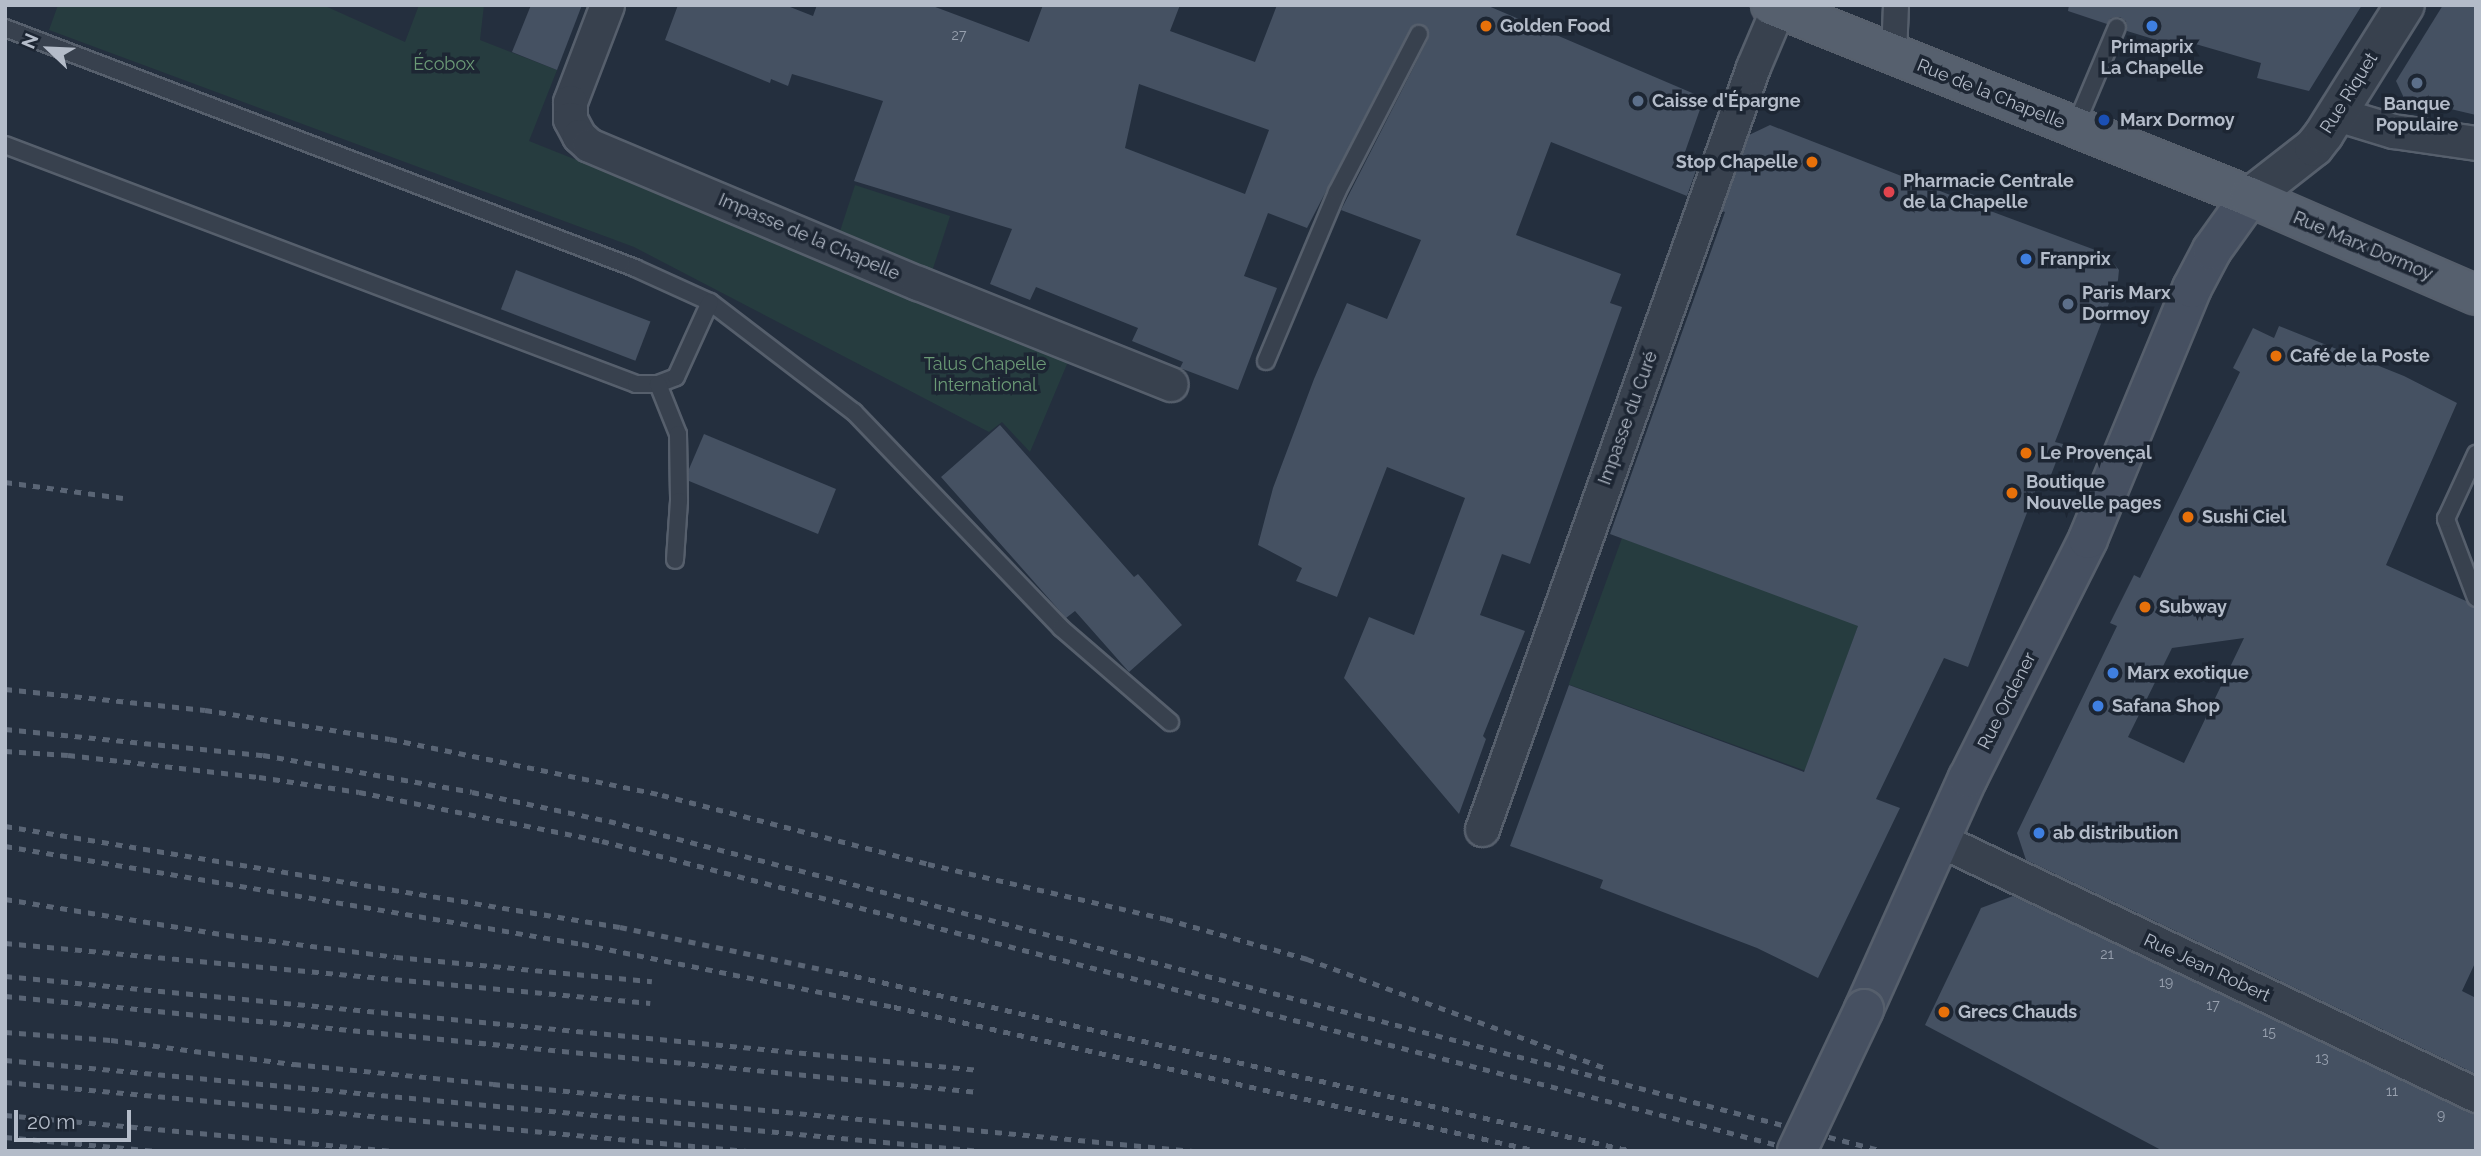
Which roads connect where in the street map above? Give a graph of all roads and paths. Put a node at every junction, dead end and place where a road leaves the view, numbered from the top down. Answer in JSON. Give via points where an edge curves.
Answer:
{"nodes":[{"id":1,"x":607,"y":5,"type":"edge"},
{"id":2,"x":1896,"y":5,"type":"edge"},
{"id":3,"x":2404,"y":5,"type":"edge"},
{"id":4,"x":1775,"y":7,"type":"edge"},
{"id":5,"x":2117,"y":27,"type":"dead end"},
{"id":6,"x":5,"y":28,"type":"edge"},
{"id":7,"x":1419,"y":33,"type":"dead end"},
{"id":8,"x":1894,"y":55,"type":"junction"},
{"id":9,"x":2337,"y":114,"type":"junction"},
{"id":10,"x":2075,"y":127,"type":"junction"},
{"id":11,"x":2476,"y":144,"type":"edge"},
{"id":12,"x":5,"y":145,"type":"edge"},
{"id":13,"x":2250,"y":197,"type":"junction"},
{"id":14,"x":2476,"y":295,"type":"edge"},
{"id":15,"x":710,"y":302,"type":"junction"},
{"id":16,"x":1266,"y":361,"type":"dead end"},
{"id":17,"x":658,"y":384,"type":"junction"},
{"id":18,"x":1171,"y":384,"type":"dead end"},
{"id":19,"x":2476,"y":454,"type":"edge"},
{"id":20,"x":675,"y":560,"type":"dead end"},
{"id":21,"x":2476,"y":598,"type":"edge"},
{"id":22,"x":1170,"y":722,"type":"dead end"},
{"id":23,"x":1482,"y":829,"type":"dead end"},
{"id":24,"x":1940,"y":840,"type":"junction"},
{"id":25,"x":2476,"y":1095,"type":"edge"},
{"id":26,"x":1797,"y":1151,"type":"edge"}],
"edges":[{"from":1,"to":18,"type":"street","name":"Impasse de la Chapelle","via":[[570,102],[570,119],[589,145]]},
{"from":2,"to":8,"type":"street"},
{"from":3,"to":9,"type":"street","name":"Rue Riquet"},
{"from":4,"to":8,"type":"main road","name":"Rue de la Chapelle"},
{"from":4,"to":23,"type":"street","name":"Impasse du Curé"},
{"from":5,"to":10,"type":"lane"},
{"from":6,"to":15,"type":"lane","via":[[635,268]]},
{"from":7,"to":16,"type":"lane","via":[[1337,192]]},
{"from":8,"to":10,"type":"main road","name":"Rue de la Chapelle"},
{"from":9,"to":11,"type":"street","via":[[2393,131]]},
{"from":9,"to":13,"type":"street","name":"Rue Riquet","via":[[2314,147]]},
{"from":10,"to":13,"type":"main road","name":"Rue de la Chapelle"},
{"from":12,"to":17,"type":"lane","via":[[636,384]]},
{"from":13,"to":14,"type":"main road","name":"Rue Marx Dormoy"},
{"from":13,"to":24,"type":"main road","name":"Rue Ordener","via":[[2212,250],[2192,288],[2088,539]]},
{"from":15,"to":17,"type":"lane","via":[[676,377]]},
{"from":15,"to":22,"type":"lane","via":[[854,412],[1061,628]]},
{"from":17,"to":20,"type":"lane","via":[[678,434]]},
{"from":19,"to":21,"type":"lane","via":[[2446,519]]},
{"from":24,"to":25,"type":"street","name":"Rue Jean Robert"},
{"from":24,"to":26,"type":"main road","name":"Rue Ordener","bridge":true}]}
